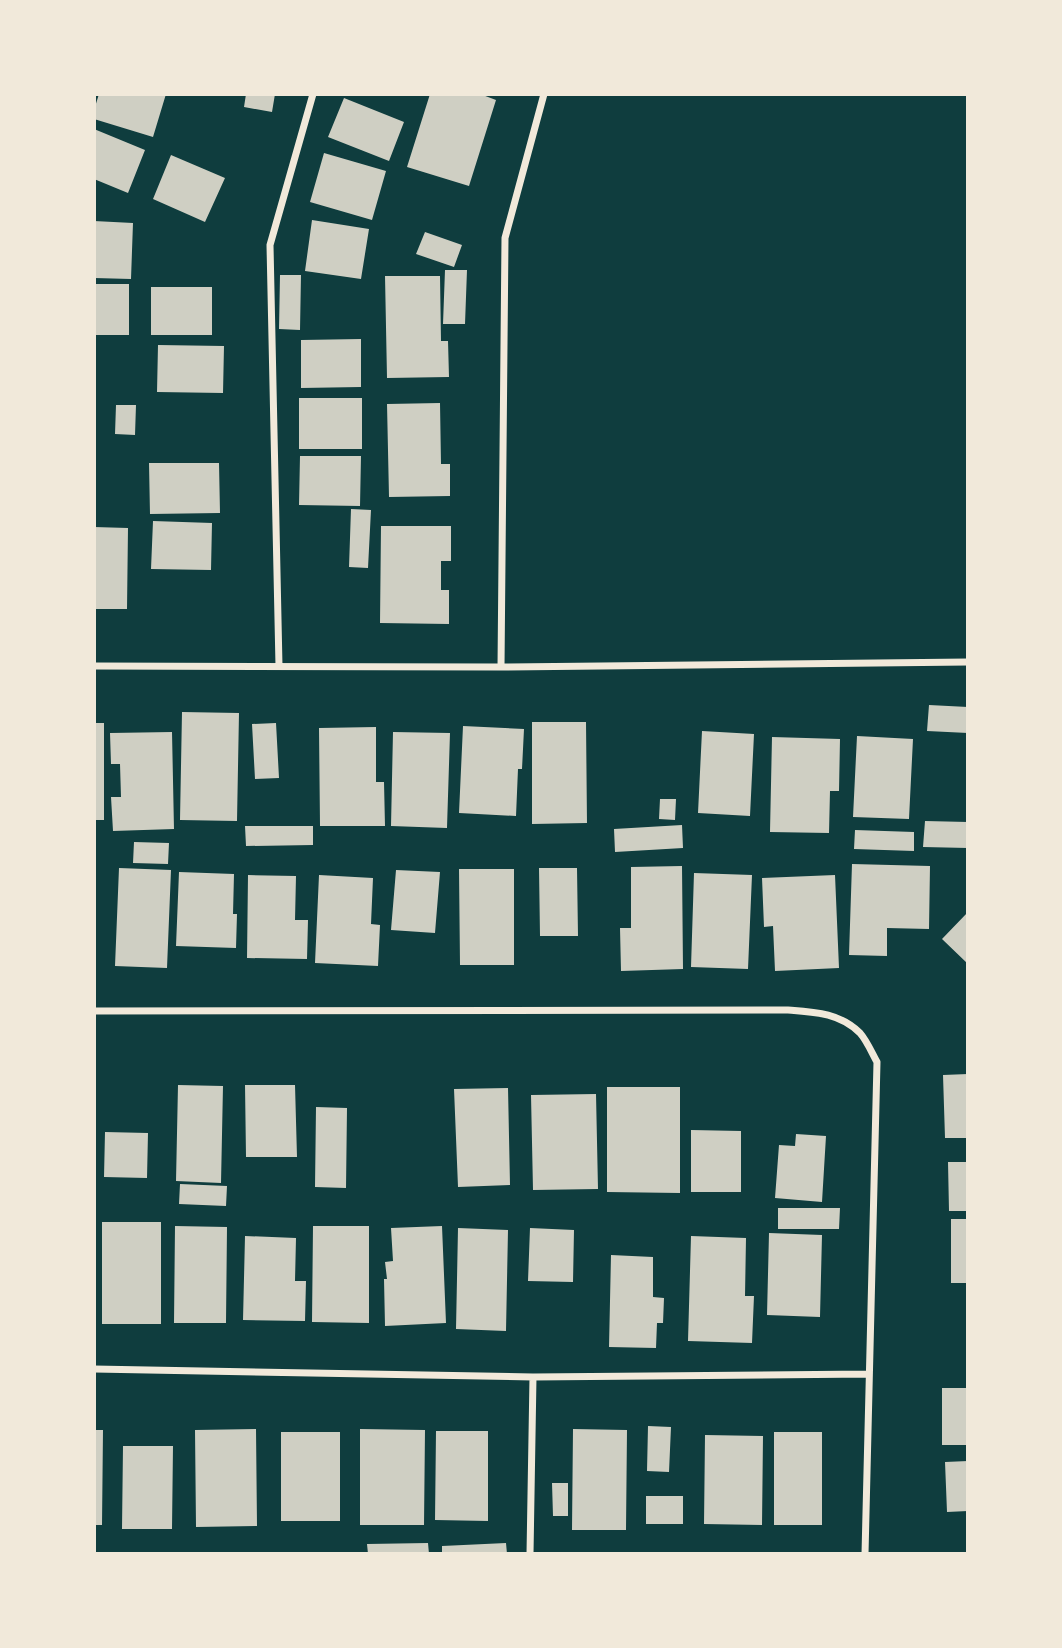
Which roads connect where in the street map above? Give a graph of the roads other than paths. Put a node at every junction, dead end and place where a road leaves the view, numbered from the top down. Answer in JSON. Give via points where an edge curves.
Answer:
{"nodes":[{"id":1,"x":313,"y":94,"type":"edge"},
{"id":2,"x":544,"y":94,"type":"edge"},
{"id":3,"x":968,"y":662,"type":"edge"},
{"id":4,"x":94,"y":666,"type":"edge"},
{"id":5,"x":279,"y":666,"type":"junction"},
{"id":6,"x":501,"y":667,"type":"junction"},
{"id":7,"x":94,"y":1011,"type":"edge"},
{"id":8,"x":94,"y":1369,"type":"edge"},
{"id":9,"x":869,"y":1374,"type":"junction"},
{"id":10,"x":533,"y":1377,"type":"junction"},
{"id":11,"x":530,"y":1553,"type":"edge"},
{"id":12,"x":865,"y":1553,"type":"edge"}],
"edges":[{"from":1,"to":5,"type":"street","via":[[270,245]]},
{"from":2,"to":6,"type":"street","via":[[505,239]]},
{"from":3,"to":6,"type":"street"},
{"from":4,"to":5,"type":"street"},
{"from":5,"to":6,"type":"street"},
{"from":7,"to":9,"type":"street","via":[[788,1010],[823,1012],[841,1020],[860,1034],[877,1062]]},
{"from":8,"to":10,"type":"street"},
{"from":9,"to":10,"type":"street"},
{"from":9,"to":12,"type":"street"},
{"from":10,"to":11,"type":"street"}]}
